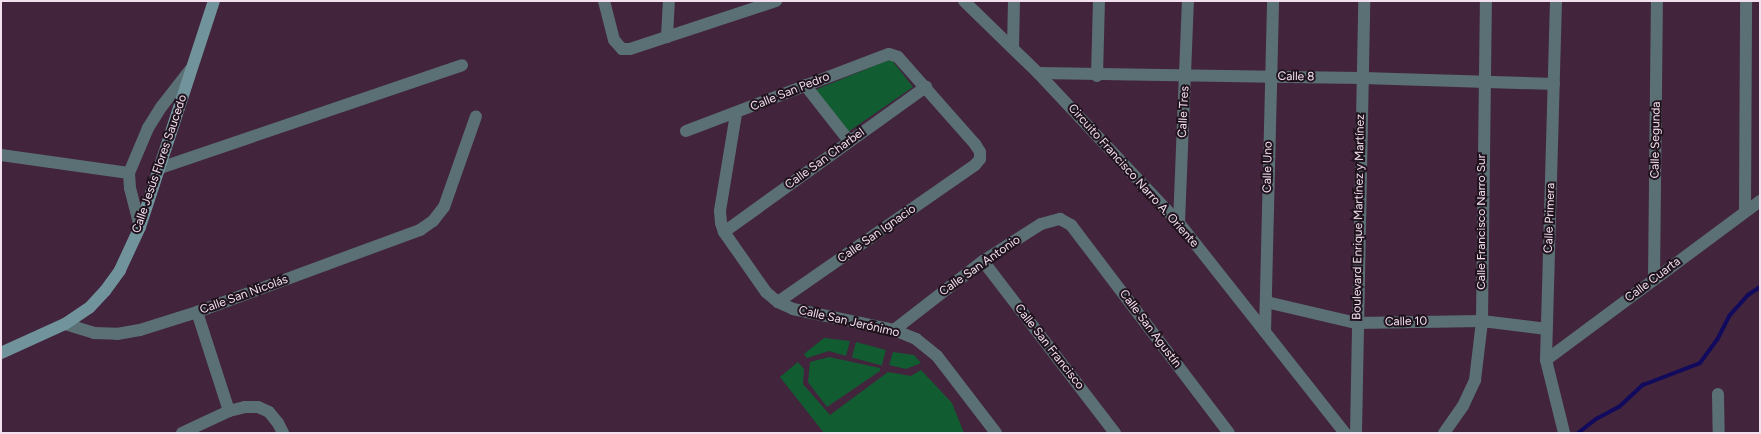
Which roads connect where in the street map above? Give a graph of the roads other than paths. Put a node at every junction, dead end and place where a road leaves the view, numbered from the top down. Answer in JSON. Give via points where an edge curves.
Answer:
{"nodes":[{"id":1,"x":214,"y":1,"type":"edge"},
{"id":2,"x":604,"y":1,"type":"edge"},
{"id":3,"x":668,"y":1,"type":"edge"},
{"id":4,"x":776,"y":1,"type":"edge"},
{"id":5,"x":964,"y":1,"type":"edge"},
{"id":6,"x":1014,"y":1,"type":"edge"},
{"id":7,"x":1099,"y":1,"type":"edge"},
{"id":8,"x":1188,"y":1,"type":"edge"},
{"id":9,"x":1273,"y":1,"type":"edge"},
{"id":10,"x":1364,"y":1,"type":"edge"},
{"id":11,"x":1486,"y":1,"type":"edge"},
{"id":12,"x":1556,"y":1,"type":"edge"},
{"id":13,"x":1658,"y":1,"type":"edge"},
{"id":14,"x":1746,"y":1,"type":"edge"},
{"id":15,"x":755,"y":5,"type":"edge"},
{"id":16,"x":667,"y":37,"type":"junction"},
{"id":17,"x":1013,"y":48,"type":"junction"},
{"id":18,"x":462,"y":65,"type":"dead end"},
{"id":19,"x":193,"y":66,"type":"junction"},
{"id":20,"x":1038,"y":74,"type":"junction"},
{"id":21,"x":1097,"y":76,"type":"junction"},
{"id":22,"x":1186,"y":77,"type":"junction"},
{"id":23,"x":1270,"y":77,"type":"junction"},
{"id":24,"x":1362,"y":78,"type":"junction"},
{"id":25,"x":1484,"y":83,"type":"junction"},
{"id":26,"x":1554,"y":84,"type":"junction"},
{"id":27,"x":805,"y":85,"type":"junction"},
{"id":28,"x":926,"y":87,"type":"junction"},
{"id":29,"x":736,"y":114,"type":"junction"},
{"id":30,"x":476,"y":116,"type":"dead end"},
{"id":31,"x":686,"y":131,"type":"dead end"},
{"id":32,"x":849,"y":142,"type":"junction"},
{"id":33,"x":1,"y":155,"type":"edge"},
{"id":34,"x":160,"y":168,"type":"junction"},
{"id":35,"x":129,"y":173,"type":"junction"},
{"id":36,"x":1760,"y":201,"type":"edge"},
{"id":37,"x":1744,"y":211,"type":"junction"},
{"id":38,"x":1179,"y":223,"type":"junction"},
{"id":39,"x":1071,"y":225,"type":"joint"},
{"id":40,"x":140,"y":228,"type":"junction"},
{"id":41,"x":724,"y":232,"type":"junction"},
{"id":42,"x":983,"y":262,"type":"junction"},
{"id":43,"x":1654,"y":279,"type":"junction"},
{"id":44,"x":778,"y":302,"type":"junction"},
{"id":45,"x":1266,"y":302,"type":"junction"},
{"id":46,"x":197,"y":312,"type":"junction"},
{"id":47,"x":1482,"y":321,"type":"junction"},
{"id":48,"x":1356,"y":323,"type":"junction"},
{"id":49,"x":66,"y":324,"type":"junction"},
{"id":50,"x":1547,"y":329,"type":"junction"},
{"id":51,"x":894,"y":330,"type":"junction"},
{"id":52,"x":1265,"y":332,"type":"junction"},
{"id":53,"x":1,"y":352,"type":"edge"},
{"id":54,"x":1546,"y":360,"type":"junction"},
{"id":55,"x":1718,"y":394,"type":"dead end"},
{"id":56,"x":229,"y":411,"type":"junction"},
{"id":57,"x":182,"y":433,"type":"edge"},
{"id":58,"x":283,"y":433,"type":"edge"},
{"id":59,"x":996,"y":433,"type":"edge"},
{"id":60,"x":1115,"y":433,"type":"edge"},
{"id":61,"x":1229,"y":433,"type":"edge"},
{"id":62,"x":1345,"y":433,"type":"edge"},
{"id":63,"x":1356,"y":433,"type":"edge"},
{"id":64,"x":1444,"y":433,"type":"edge"},
{"id":65,"x":1564,"y":433,"type":"edge"},
{"id":66,"x":1719,"y":433,"type":"edge"}],
"edges":[{"from":1,"to":19,"type":"main road","name":"Calle Jesús Flores Saucedo"},
{"from":2,"to":16,"type":"street","via":[[614,40],[622,49]]},
{"from":3,"to":16,"type":"street"},
{"from":4,"to":15,"type":"street"},
{"from":5,"to":17,"type":"street","name":"Circuito Francisco Narro A. Oriente"},
{"from":6,"to":17,"type":"street"},
{"from":7,"to":21,"type":"street"},
{"from":8,"to":22,"type":"street","name":"Calle Tres"},
{"from":9,"to":23,"type":"street","name":"Calle Uno"},
{"from":10,"to":24,"type":"street","name":"Boulevard Enrique Martínez y Martínez"},
{"from":11,"to":25,"type":"street","name":"Calle Francisco Narro Sur"},
{"from":12,"to":26,"type":"street","name":"Calle Primera"},
{"from":13,"to":43,"type":"street","name":"Calle Segunda"},
{"from":14,"to":37,"type":"street"},
{"from":15,"to":16,"type":"street"},
{"from":17,"to":20,"type":"street","name":"Circuito Francisco Narro A. Oriente"},
{"from":18,"to":34,"type":"street"},
{"from":19,"to":34,"type":"main road","name":"Calle Jesús Flores Saucedo"},
{"from":19,"to":35,"type":"street","via":[[148,128]]},
{"from":20,"to":21,"type":"street","name":"Calle 8"},
{"from":20,"to":38,"type":"street","name":"Circuito Francisco Narro A. Oriente"},
{"from":21,"to":22,"type":"street","name":"Calle 8"},
{"from":22,"to":23,"type":"street","name":"Calle 8"},
{"from":22,"to":38,"type":"street","name":"Calle Tres"},
{"from":23,"to":24,"type":"street","name":"Calle 8"},
{"from":23,"to":45,"type":"street","name":"Calle Uno"},
{"from":24,"to":25,"type":"street","name":"Calle 8"},
{"from":24,"to":48,"type":"street","name":"Boulevard Enrique Martínez y Martínez"},
{"from":25,"to":26,"type":"street","name":"Calle 8"},
{"from":25,"to":47,"type":"street","name":"Calle Francisco Narro Sur"},
{"from":26,"to":50,"type":"street","name":"Calle Primera"},
{"from":27,"to":28,"type":"street","name":"Calle San Pedro","via":[[894,54]]},
{"from":27,"to":29,"type":"street","name":"Calle San Pedro"},
{"from":27,"to":32,"type":"street"},
{"from":28,"to":32,"type":"street","name":"Calle San Charbel"},
{"from":28,"to":44,"type":"street","name":"Calle San Ignacio","via":[[975,144],[980,159]]},
{"from":29,"to":31,"type":"street","name":"Calle San Pedro"},
{"from":29,"to":41,"type":"street","name":"Calle San Jerónimo","via":[[720,211]]},
{"from":30,"to":46,"type":"street","name":"Calle San Nicolás","via":[[444,207],[433,221],[420,230]]},
{"from":32,"to":41,"type":"street","name":"Calle San Charbel"},
{"from":33,"to":35,"type":"street"},
{"from":34,"to":40,"type":"main road","name":"Calle Jesús Flores Saucedo"},
{"from":35,"to":40,"type":"street"},
{"from":36,"to":37,"type":"street","name":"Calle Cuarta"},
{"from":37,"to":43,"type":"street","name":"Calle Cuarta"},
{"from":38,"to":52,"type":"street","name":"Circuito Francisco Narro A. Oriente"},
{"from":39,"to":42,"type":"street","name":"Calle San Antonio","via":[[1060,219],[1046,222]]},
{"from":39,"to":61,"type":"street","name":"Calle San Agustín"},
{"from":40,"to":49,"type":"main road","name":"Calle Jesús Flores Saucedo","via":[[106,292]]},
{"from":41,"to":44,"type":"street","name":"Calle San Jerónimo","via":[[766,292]]},
{"from":42,"to":51,"type":"street","name":"Calle San Antonio"},
{"from":42,"to":60,"type":"street","name":"Calle San Francisco"},
{"from":43,"to":54,"type":"street","name":"Calle Cuarta"},
{"from":44,"to":51,"type":"street","name":"Calle San Jerónimo","via":[[793,309]]},
{"from":45,"to":48,"type":"street","name":"Calle 10"},
{"from":45,"to":52,"type":"street","name":"Calle Uno"},
{"from":46,"to":49,"type":"street","name":"Calle San Nicolás","via":[[117,334],[94,333]]},
{"from":46,"to":56,"type":"street"},
{"from":47,"to":48,"type":"street","name":"Calle 10"},
{"from":47,"to":50,"type":"street","name":"Calle 10"},
{"from":47,"to":64,"type":"street","name":"Calle Francisco Narro Sur","via":[[1475,380],[1463,406]]},
{"from":48,"to":63,"type":"street","name":"Boulevard Enrique Martínez y Martínez"},
{"from":49,"to":53,"type":"main road","name":"Calle Jesús Flores Saucedo"},
{"from":50,"to":54,"type":"street","name":"Calle Primera"},
{"from":51,"to":59,"type":"street","name":"Calle San Jerónimo","via":[[916,339],[937,356]]},
{"from":52,"to":62,"type":"street","name":"Circuito Francisco Narro A. Oriente"},
{"from":54,"to":65,"type":"street","name":"Calle Primera"},
{"from":55,"to":66,"type":"street"},
{"from":56,"to":57,"type":"street"},
{"from":56,"to":58,"type":"street","via":[[245,407],[269,412]]}]}
